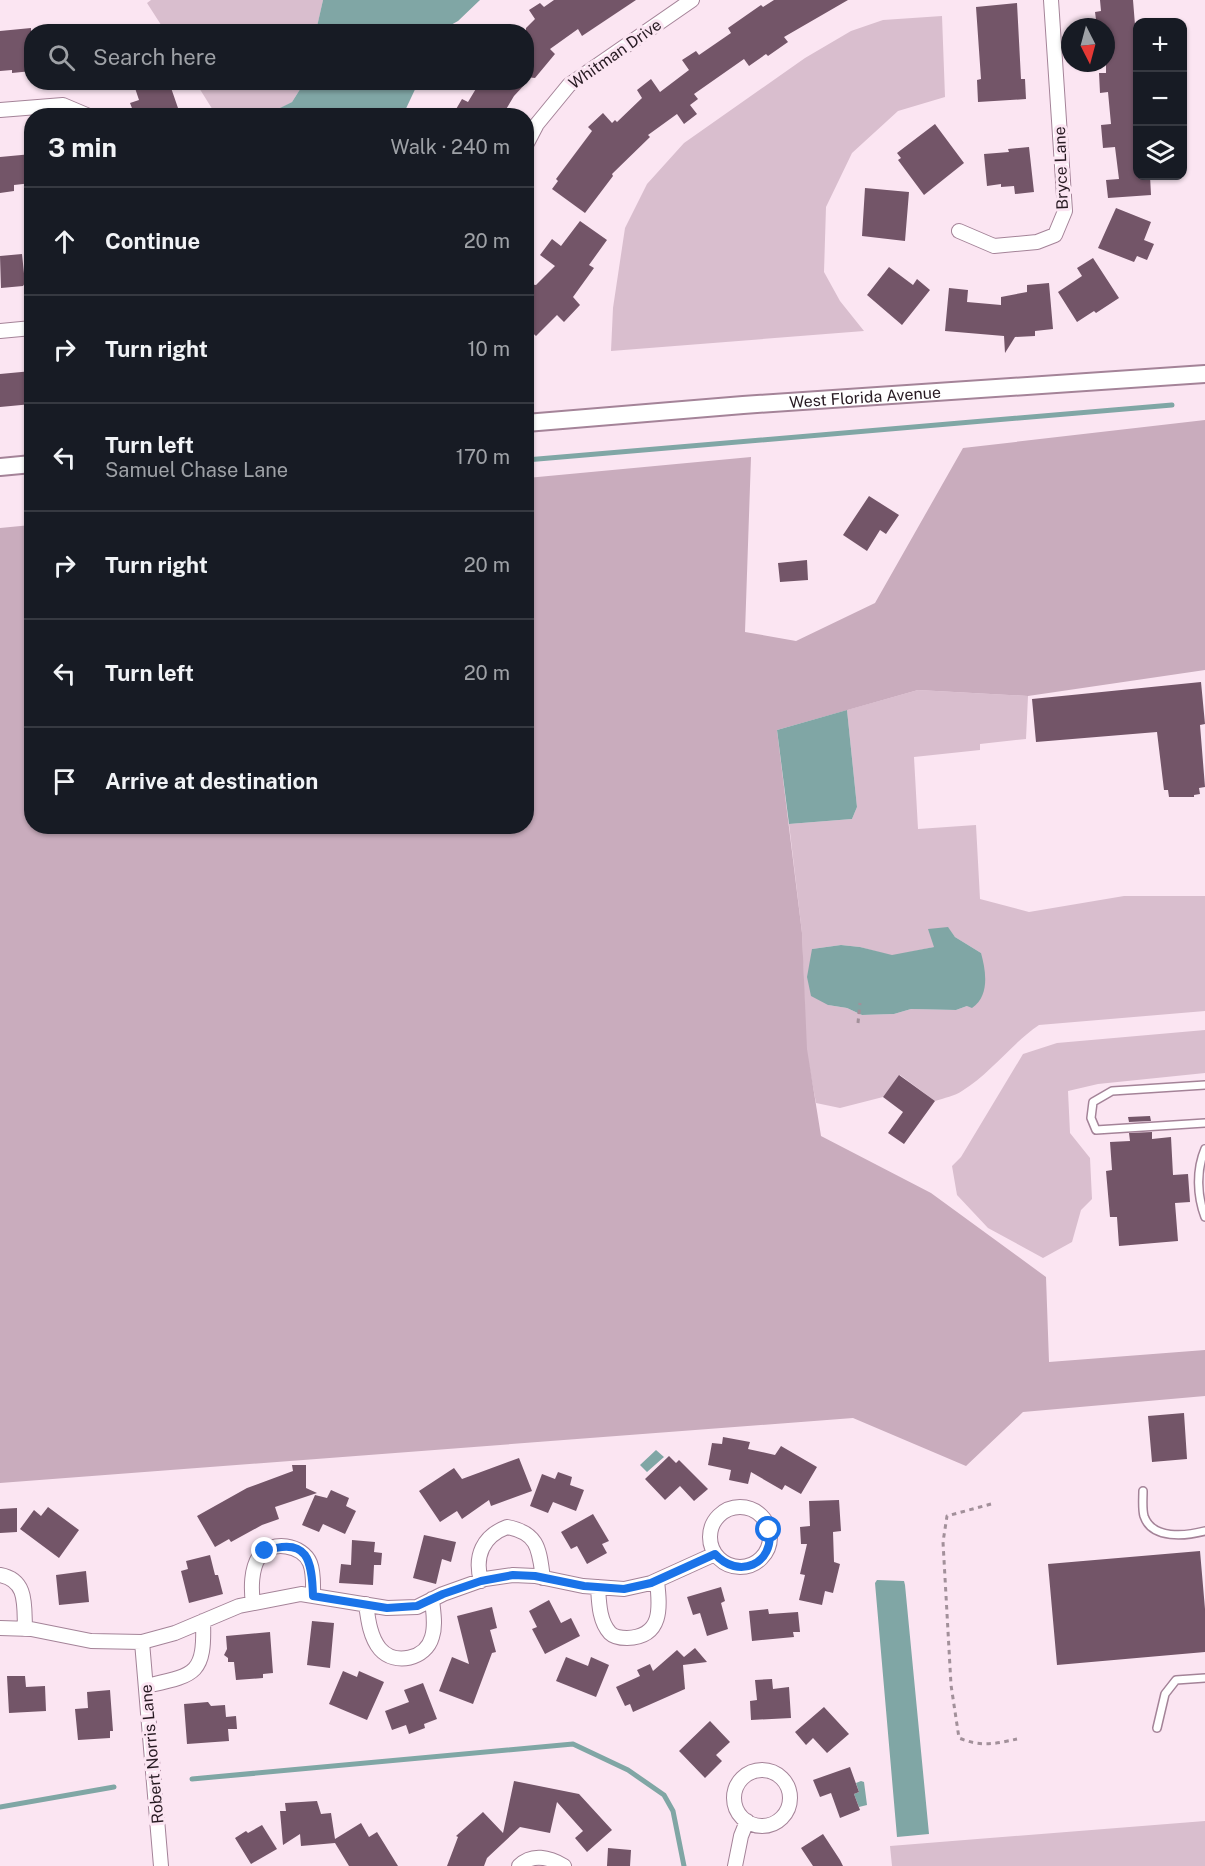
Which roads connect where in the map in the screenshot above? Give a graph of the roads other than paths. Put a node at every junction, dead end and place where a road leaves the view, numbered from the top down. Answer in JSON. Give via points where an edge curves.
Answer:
{"nodes":[{"id":1,"x":692,"y":0,"type":"edge"},
{"id":2,"x":1051,"y":0,"type":"edge"},
{"id":3,"x":24,"y":108,"type":"edge"},
{"id":4,"x":25,"y":108,"type":"edge"},
{"id":5,"x":70,"y":108,"type":"edge"},
{"id":6,"x":0,"y":110,"type":"edge"},
{"id":7,"x":534,"y":130,"type":"edge"},
{"id":8,"x":959,"y":231,"type":"dead end"},
{"id":9,"x":24,"y":329,"type":"edge"},
{"id":10,"x":0,"y":331,"type":"edge"},
{"id":11,"x":1205,"y":374,"type":"edge"},
{"id":12,"x":534,"y":422,"type":"edge"},
{"id":13,"x":24,"y":464,"type":"edge"},
{"id":14,"x":0,"y":466,"type":"edge"},
{"id":15,"x":1205,"y":1085,"type":"edge"},
{"id":16,"x":1205,"y":1123,"type":"edge"},
{"id":17,"x":1205,"y":1149,"type":"edge"},
{"id":18,"x":1205,"y":1217,"type":"edge"},
{"id":19,"x":1143,"y":1491,"type":"dead end"},
{"id":20,"x":1205,"y":1531,"type":"edge"},
{"id":21,"x":715,"y":1554,"type":"junction"},
{"id":22,"x":0,"y":1575,"type":"edge"},
{"id":23,"x":543,"y":1578,"type":"junction"},
{"id":24,"x":481,"y":1581,"type":"junction"},
{"id":25,"x":657,"y":1581,"type":"junction"},
{"id":26,"x":598,"y":1587,"type":"junction"},
{"id":27,"x":313,"y":1596,"type":"junction"},
{"id":28,"x":432,"y":1599,"type":"junction"},
{"id":29,"x":253,"y":1603,"type":"junction"},
{"id":30,"x":366,"y":1605,"type":"junction"},
{"id":31,"x":203,"y":1621,"type":"junction"},
{"id":32,"x":0,"y":1628,"type":"edge"},
{"id":33,"x":25,"y":1629,"type":"junction"},
{"id":34,"x":142,"y":1642,"type":"junction"},
{"id":35,"x":1205,"y":1678,"type":"edge"},
{"id":36,"x":146,"y":1686,"type":"junction"},
{"id":37,"x":1157,"y":1728,"type":"dead end"},
{"id":38,"x":747,"y":1821,"type":"junction"},
{"id":39,"x":161,"y":1866,"type":"edge"},
{"id":40,"x":519,"y":1866,"type":"edge"},
{"id":41,"x":564,"y":1866,"type":"edge"},
{"id":42,"x":735,"y":1866,"type":"edge"}],
"edges":[{"from":1,"to":7,"type":"street","name":"Whitman Drive","via":[[569,84]]},
{"from":2,"to":8,"type":"street","name":"Bryce Lane","via":[[1065,211],[1055,235],[1037,242],[994,246]]},
{"from":3,"to":6,"type":"street"},
{"from":4,"to":5,"type":"street","via":[[63,105]]},
{"from":9,"to":10,"type":"street"},
{"from":11,"to":12,"type":"street","name":"West Florida Avenue"},
{"from":13,"to":14,"type":"street"},
{"from":15,"to":16,"type":"lane","via":[[1112,1091],[1093,1102],[1091,1118],[1096,1130]]},
{"from":17,"to":18,"type":"lane","via":[[1199,1164],[1200,1203]]},
{"from":19,"to":20,"type":"lane","via":[[1144,1517],[1153,1528],[1169,1535]]},
{"from":21,"to":21,"type":"street","via":[[733,1566],[744,1567],[759,1561],[770,1542],[765,1520],[741,1507],[720,1515],[710,1533]]},
{"from":21,"to":25,"type":"street"},
{"from":22,"to":33,"type":"street","via":[[10,1578],[22,1592]]},
{"from":23,"to":24,"type":"street","via":[[513,1575]]},
{"from":23,"to":24,"type":"street","via":[[534,1541],[529,1535],[507,1527],[496,1531],[480,1548]]},
{"from":23,"to":26,"type":"street"},
{"from":24,"to":28,"type":"street"},
{"from":25,"to":26,"type":"street","via":[[624,1589]]},
{"from":25,"to":26,"type":"street","via":[[657,1619],[651,1629],[629,1638],[611,1634],[606,1627]]},
{"from":27,"to":29,"type":"street","via":[[301,1594]]},
{"from":27,"to":29,"type":"street","via":[[311,1565],[306,1555],[288,1546],[277,1547],[258,1558],[252,1582]]},
{"from":27,"to":30,"type":"street"},
{"from":28,"to":30,"type":"street","via":[[417,1606]]},
{"from":28,"to":30,"type":"street","via":[[433,1635],[429,1647],[411,1658],[388,1656],[378,1647]]},
{"from":29,"to":31,"type":"street"},
{"from":31,"to":34,"type":"street"},
{"from":31,"to":36,"type":"street","via":[[204,1649],[196,1667],[173,1680]]},
{"from":32,"to":33,"type":"street"},
{"from":33,"to":34,"type":"street","via":[[92,1641]]},
{"from":34,"to":36,"type":"street","name":"Robert Norris Lane"},
{"from":35,"to":37,"type":"lane","via":[[1176,1680],[1165,1694]]},
{"from":36,"to":39,"type":"street","name":"Robert Norris Lane"},
{"from":38,"to":38,"type":"street","via":[[770,1824],[786,1811],[789,1790],[777,1774],[754,1771],[737,1785],[736,1808]]},
{"from":38,"to":42,"type":"street"},
{"from":40,"to":41,"type":"street","via":[[530,1858],[544,1857]]}]}
